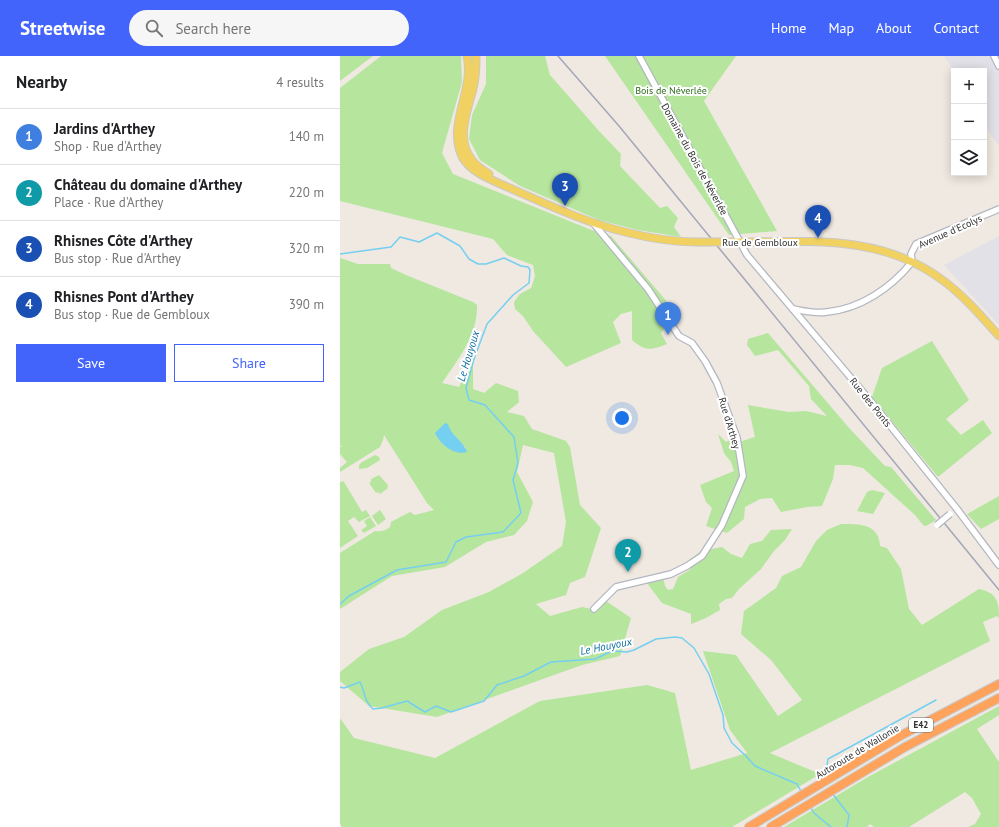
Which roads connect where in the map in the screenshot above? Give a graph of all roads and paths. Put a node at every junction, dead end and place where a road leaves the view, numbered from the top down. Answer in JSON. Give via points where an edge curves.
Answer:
{"nodes":[{"id":1,"x":467,"y":56,"type":"edge"},
{"id":2,"x":476,"y":56,"type":"edge"},
{"id":3,"x":639,"y":56,"type":"edge"},
{"id":4,"x":994,"y":56,"type":"edge"},
{"id":5,"x":999,"y":66,"type":"edge"},
{"id":6,"x":525,"y":195,"type":"junction"},
{"id":7,"x":999,"y":209,"type":"edge"},
{"id":8,"x":594,"y":224,"type":"junction"},
{"id":9,"x":740,"y":242,"type":"junction"},
{"id":10,"x":912,"y":262,"type":"junction"},
{"id":11,"x":793,"y":309,"type":"junction"},
{"id":12,"x":999,"y":336,"type":"edge"},
{"id":13,"x":957,"y":509,"type":"junction"},
{"id":14,"x":937,"y":525,"type":"dead end"},
{"id":15,"x":999,"y":565,"type":"edge"},
{"id":16,"x":594,"y":609,"type":"dead end"},
{"id":17,"x":999,"y":684,"type":"edge"},
{"id":18,"x":999,"y":698,"type":"edge"},
{"id":19,"x":749,"y":827,"type":"edge"},
{"id":20,"x":771,"y":827,"type":"edge"}],
"edges":[{"from":1,"to":6,"type":"main road","via":[[467,85],[457,132],[457,142],[462,156],[475,171]]},
{"from":2,"to":6,"type":"main road","via":[[475,82],[464,123],[465,148],[480,168]]},
{"from":3,"to":9,"type":"street","name":"Domaine du Bois de Néverlée"},
{"from":4,"to":5,"type":"street"},
{"from":6,"to":8,"type":"main road","name":"Rue de Gembloux"},
{"from":7,"to":10,"type":"street","name":"Avenue d'Ecolys","via":[[916,244],[911,254]]},
{"from":8,"to":9,"type":"main road","name":"Rue de Gembloux","bridge":true,"via":[[651,238],[681,242]]},
{"from":8,"to":16,"type":"street","name":"Rue d'Arthey","via":[[648,289],[679,336],[692,344],[705,361],[717,383],[737,438],[744,476],[722,525],[702,556],[671,574],[616,587]]},
{"from":9,"to":10,"type":"main road","name":"Rue de Gembloux","via":[[850,244],[875,248]]},
{"from":9,"to":11,"type":"street","name":"Rue des Ponts","via":[[747,255]]},
{"from":10,"to":11,"type":"street","via":[[866,301],[826,313]]},
{"from":10,"to":12,"type":"main road","name":"Rue de Gembloux","via":[[956,290]]},
{"from":11,"to":13,"type":"street","name":"Rue des Ponts"},
{"from":13,"to":14,"type":"street","bridge":true},
{"from":13,"to":15,"type":"street","name":"Rue des Ponts"},
{"from":17,"to":19,"type":"highway","name":"Autoroute de Wallonie","number":"E42","via":[[900,736]]},
{"from":18,"to":20,"type":"highway","number":"E42","via":[[905,747]]}]}
